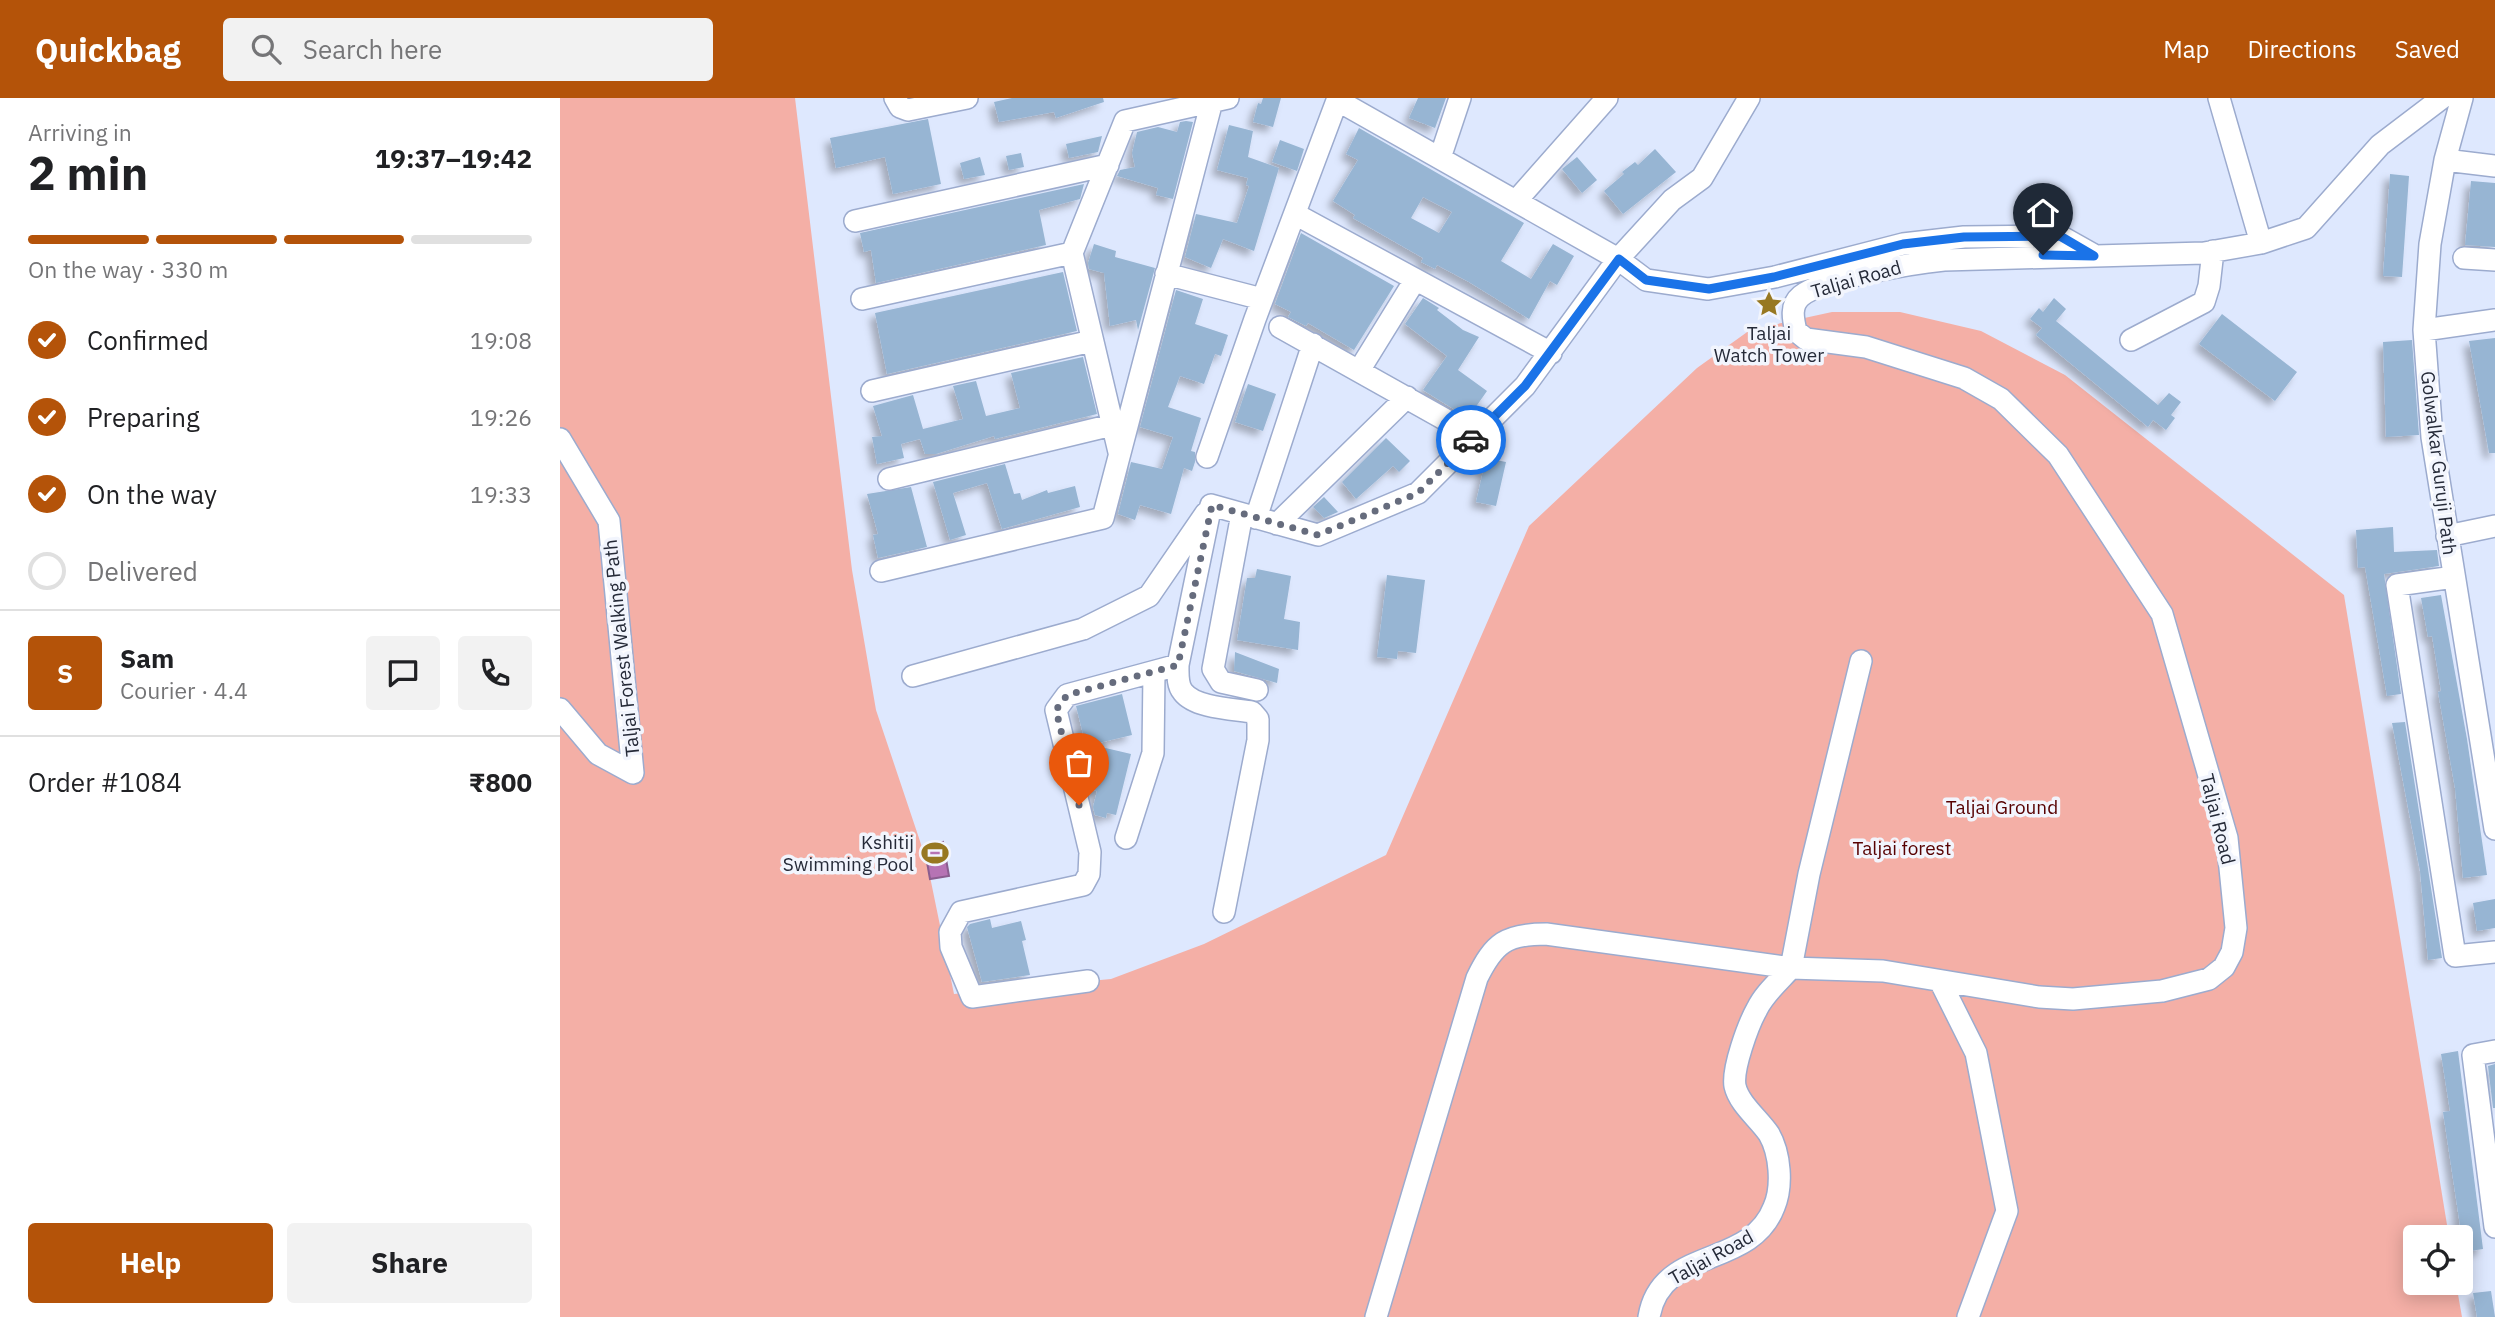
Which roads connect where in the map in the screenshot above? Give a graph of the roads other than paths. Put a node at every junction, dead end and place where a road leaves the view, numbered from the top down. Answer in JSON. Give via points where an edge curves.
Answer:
{"nodes":[{"id":1,"x":895,"y":98,"type":"edge"},
{"id":2,"x":967,"y":98,"type":"edge"},
{"id":3,"x":1460,"y":98,"type":"edge"},
{"id":4,"x":1607,"y":98,"type":"edge"},
{"id":5,"x":1749,"y":98,"type":"edge"},
{"id":6,"x":2219,"y":98,"type":"edge"},
{"id":7,"x":2442,"y":98,"type":"edge"},
{"id":8,"x":2462,"y":98,"type":"edge"},
{"id":9,"x":1337,"y":99,"type":"edge"},
{"id":10,"x":1220,"y":100,"type":"edge"},
{"id":11,"x":1440,"y":158,"type":"junction"},
{"id":12,"x":2445,"y":160,"type":"junction"},
{"id":13,"x":1108,"y":165,"type":"junction"},
{"id":14,"x":2495,"y":166,"type":"edge"},
{"id":15,"x":1516,"y":201,"type":"junction"},
{"id":16,"x":1295,"y":214,"type":"junction"},
{"id":17,"x":855,"y":221,"type":"dead end"},
{"id":18,"x":2260,"y":243,"type":"junction"},
{"id":19,"x":2213,"y":251,"type":"junction"},
{"id":20,"x":1072,"y":253,"type":"junction"},
{"id":21,"x":2094,"y":256,"type":"junction"},
{"id":22,"x":2464,"y":258,"type":"dead end"},
{"id":23,"x":1619,"y":259,"type":"junction"},
{"id":24,"x":2495,"y":260,"type":"edge"},
{"id":25,"x":1166,"y":274,"type":"junction"},
{"id":26,"x":1415,"y":280,"type":"junction"},
{"id":27,"x":862,"y":299,"type":"dead end"},
{"id":28,"x":1262,"y":299,"type":"junction"},
{"id":29,"x":2495,"y":320,"type":"edge"},
{"id":30,"x":1280,"y":327,"type":"dead end"},
{"id":31,"x":2424,"y":330,"type":"junction"},
{"id":32,"x":2131,"y":340,"type":"dead end"},
{"id":33,"x":1092,"y":341,"type":"junction"},
{"id":34,"x":1313,"y":344,"type":"junction"},
{"id":35,"x":1551,"y":353,"type":"junction"},
{"id":36,"x":1360,"y":369,"type":"junction"},
{"id":37,"x":1105,"y":388,"type":"junction"},
{"id":38,"x":1136,"y":390,"type":"junction"},
{"id":39,"x":872,"y":391,"type":"dead end"},
{"id":40,"x":1407,"y":397,"type":"junction"},
{"id":41,"x":1446,"y":419,"type":"dead end"},
{"id":42,"x":1112,"y":425,"type":"junction"},
{"id":43,"x":560,"y":439,"type":"edge"},
{"id":44,"x":1119,"y":454,"type":"junction"},
{"id":45,"x":1207,"y":457,"type":"dead end"},
{"id":46,"x":889,"y":479,"type":"dead end"},
{"id":47,"x":1212,"y":505,"type":"junction"},
{"id":48,"x":1249,"y":516,"type":"junction"},
{"id":49,"x":1277,"y":524,"type":"junction"},
{"id":50,"x":2495,"y":526,"type":"edge"},
{"id":51,"x":2447,"y":536,"type":"junction"},
{"id":52,"x":881,"y":571,"type":"dead end"},
{"id":53,"x":2454,"y":577,"type":"junction"},
{"id":54,"x":1861,"y":661,"type":"dead end"},
{"id":55,"x":1178,"y":665,"type":"junction"},
{"id":56,"x":1144,"y":675,"type":"junction"},
{"id":57,"x":913,"y":676,"type":"dead end"},
{"id":58,"x":1257,"y":690,"type":"dead end"},
{"id":59,"x":560,"y":709,"type":"edge"},
{"id":60,"x":2495,"y":830,"type":"edge"},
{"id":61,"x":1126,"y":838,"type":"dead end"},
{"id":62,"x":1224,"y":912,"type":"dead end"},
{"id":63,"x":2495,"y":952,"type":"edge"},
{"id":64,"x":1791,"y":968,"type":"junction"},
{"id":65,"x":1088,"y":981,"type":"dead end"},
{"id":66,"x":1940,"y":981,"type":"junction"},
{"id":67,"x":2495,"y":1051,"type":"edge"},
{"id":68,"x":2495,"y":1227,"type":"edge"},
{"id":69,"x":1376,"y":1317,"type":"edge"},
{"id":70,"x":1649,"y":1317,"type":"edge"},
{"id":71,"x":1968,"y":1317,"type":"edge"}],
"edges":[{"from":1,"to":2,"type":"street","via":[[908,110]]},
{"from":3,"to":11,"type":"street"},
{"from":4,"to":15,"type":"street"},
{"from":5,"to":23,"type":"street","via":[[1703,178],[1672,200]]},
{"from":6,"to":18,"type":"street"},
{"from":7,"to":18,"type":"street","name":"Taljai Road","via":[[2380,145],[2306,229]]},
{"from":8,"to":12,"type":"street","name":"Golwalkar Guruji Path"},
{"from":9,"to":11,"type":"street"},
{"from":9,"to":16,"type":"street"},
{"from":10,"to":13,"type":"street","via":[[1125,121]]},
{"from":10,"to":25,"type":"street"},
{"from":11,"to":15,"type":"street"},
{"from":12,"to":14,"type":"street"},
{"from":12,"to":31,"type":"street","name":"Golwalkar Guruji Path","via":[[2430,244]]},
{"from":13,"to":17,"type":"street"},
{"from":13,"to":20,"type":"street"},
{"from":15,"to":23,"type":"street"},
{"from":16,"to":26,"type":"street"},
{"from":16,"to":28,"type":"street"},
{"from":18,"to":19,"type":"street","name":"Taljai Road"},
{"from":19,"to":21,"type":"street","name":"Taljai Road"},
{"from":19,"to":32,"type":"street","via":[[2204,302]]},
{"from":20,"to":27,"type":"street"},
{"from":20,"to":33,"type":"street"},
{"from":21,"to":23,"type":"street","via":[[2060,236],[1964,237],[1903,244],[1709,289],[1646,280]]},
{"from":21,"to":66,"type":"street","name":"Taljai Road","via":[[1911,264],[1821,286],[1800,296],[1792,313],[1796,331],[1806,338],[1866,347],[1964,378],[2001,399],[2058,455],[2162,614],[2227,838],[2236,928],[2232,952],[2224,967],[2209,979],[2162,991],[2073,999]]},
{"from":22,"to":24,"type":"street"},
{"from":23,"to":35,"type":"street"},
{"from":25,"to":28,"type":"street"},
{"from":25,"to":38,"type":"street"},
{"from":26,"to":35,"type":"street"},
{"from":26,"to":36,"type":"street"},
{"from":28,"to":45,"type":"street"},
{"from":29,"to":31,"type":"street"},
{"from":30,"to":34,"type":"street"},
{"from":31,"to":51,"type":"street","name":"Golwalkar Guruji Path","via":[[2432,437]]},
{"from":33,"to":37,"type":"street"},
{"from":33,"to":39,"type":"street"},
{"from":34,"to":36,"type":"street"},
{"from":34,"to":48,"type":"street"},
{"from":35,"to":49,"type":"street","via":[[1525,386],[1418,493],[1318,535]]},
{"from":36,"to":40,"type":"street"},
{"from":37,"to":38,"type":"street"},
{"from":37,"to":42,"type":"street"},
{"from":38,"to":44,"type":"street"},
{"from":40,"to":41,"type":"street"},
{"from":40,"to":49,"type":"street"},
{"from":42,"to":44,"type":"street"},
{"from":42,"to":46,"type":"street"},
{"from":43,"to":59,"type":"street","name":"Taljai Forest Walking Path","via":[[609,521],[633,773],[598,754]]},
{"from":44,"to":52,"type":"street","via":[[1103,517]]},
{"from":47,"to":48,"type":"street"},
{"from":47,"to":55,"type":"street"},
{"from":47,"to":57,"type":"street","via":[[1149,596],[1083,629]]},
{"from":48,"to":49,"type":"street"},
{"from":48,"to":58,"type":"street","via":[[1213,670],[1222,682]]},
{"from":50,"to":51,"type":"street"},
{"from":51,"to":53,"type":"street","name":"Golwalkar Guruji Path"},
{"from":53,"to":60,"type":"street","name":"Golwalkar Guruji Path"},
{"from":53,"to":63,"type":"street","via":[[2397,585],[2455,956]]},
{"from":54,"to":64,"type":"street","via":[[1808,874]]},
{"from":55,"to":56,"type":"street"},
{"from":55,"to":62,"type":"street","via":[[1178,683],[1194,701],[1252,712],[1258,719],[1258,740]]},
{"from":56,"to":61,"type":"street","via":[[1153,753]]},
{"from":56,"to":65,"type":"street","via":[[1067,695],[1056,710],[1090,852],[1089,874],[1083,885],[961,912],[950,932],[951,947],[972,997]]},
{"from":64,"to":66,"type":"street","name":"Taljai Road","via":[[1883,971]]},
{"from":64,"to":69,"type":"street","via":[[1546,934],[1523,934],[1491,950],[1477,978]]},
{"from":64,"to":70,"type":"street","name":"Taljai Road","via":[[1757,1009],[1735,1068],[1735,1087],[1769,1135],[1777,1157],[1779,1184],[1774,1208],[1760,1230],[1746,1241],[1669,1277],[1655,1293]]},
{"from":66,"to":71,"type":"street","via":[[1976,1053],[2007,1211]]},
{"from":67,"to":68,"type":"street","via":[[2473,1055]]}]}
